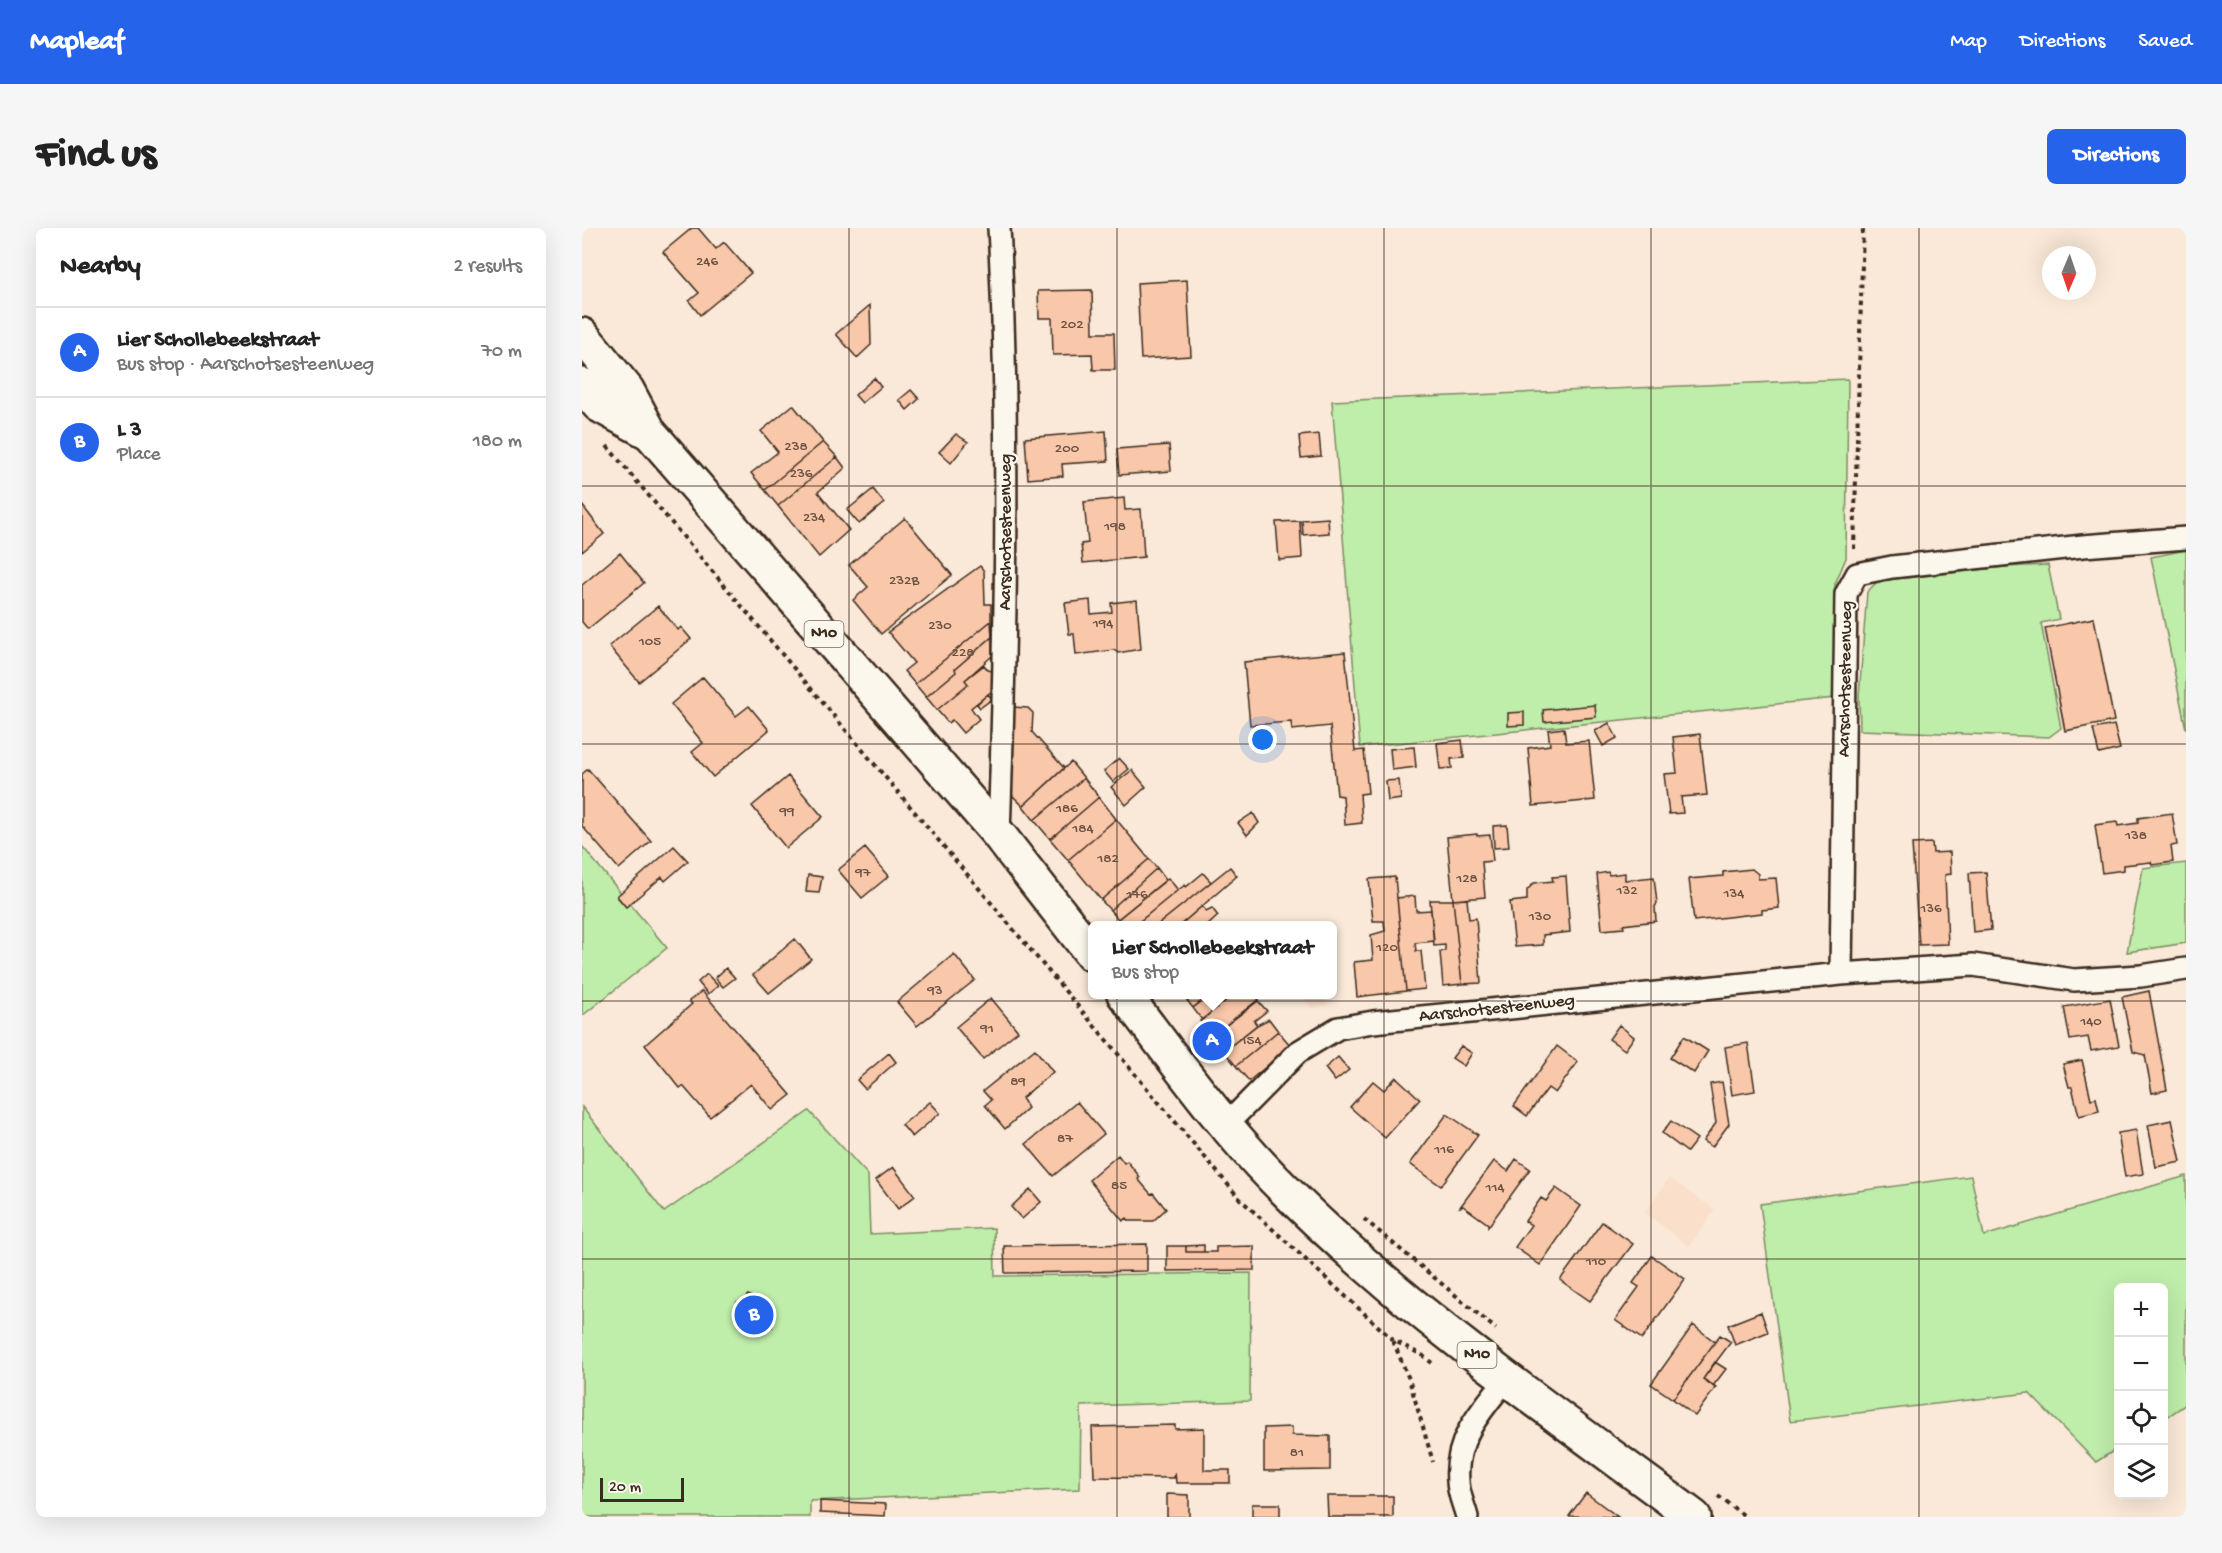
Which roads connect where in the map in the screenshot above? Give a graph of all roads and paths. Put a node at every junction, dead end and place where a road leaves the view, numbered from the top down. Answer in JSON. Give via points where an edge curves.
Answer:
{"nodes":[{"id":1,"x":999,"y":228,"type":"edge"},
{"id":2,"x":1863,"y":228,"type":"edge"},
{"id":3,"x":582,"y":335,"type":"edge"},
{"id":4,"x":582,"y":385,"type":"edge"},
{"id":5,"x":650,"y":433,"type":"junction"},
{"id":6,"x":605,"y":443,"type":"dead end"},
{"id":7,"x":2186,"y":538,"type":"edge"},
{"id":8,"x":1857,"y":574,"type":"junction"},
{"id":9,"x":999,"y":835,"type":"junction"},
{"id":10,"x":1088,"y":949,"type":"edge"},
{"id":11,"x":2186,"y":969,"type":"edge"},
{"id":12,"x":1840,"y":974,"type":"junction"},
{"id":13,"x":1128,"y":999,"type":"edge"},
{"id":14,"x":1226,"y":1125,"type":"junction"},
{"id":15,"x":1359,"y":1215,"type":"dead end"},
{"id":16,"x":1438,"y":1281,"type":"dead end"},
{"id":17,"x":1507,"y":1378,"type":"junction"},
{"id":18,"x":1435,"y":1471,"type":"dead end"},
{"id":19,"x":1467,"y":1517,"type":"edge"},
{"id":20,"x":1694,"y":1517,"type":"edge"}],
"edges":[{"from":1,"to":9,"type":"street","name":"Aarschotsesteenweg","via":[[1007,507]]},
{"from":2,"to":8,"type":"path","via":[[1854,558]]},
{"from":3,"to":5,"type":"main road","number":"N10","via":[[627,390]]},
{"from":4,"to":5,"type":"main road","number":"N10","via":[[599,405]]},
{"from":5,"to":9,"type":"main road","number":"N10"},
{"from":6,"to":18,"type":"path","via":[[1240,1199],[1393,1340],[1409,1379]]},
{"from":7,"to":8,"type":"street","via":[[2083,546]]},
{"from":8,"to":12,"type":"street","name":"Aarschotsesteenweg","via":[[1846,594]]},
{"from":9,"to":10,"type":"main road","number":"N10"},
{"from":11,"to":12,"type":"street","name":"Aarschotsesteenweg","via":[[2074,980],[1973,965]]},
{"from":12,"to":14,"type":"street","name":"Aarschotsesteenweg","via":[[1338,1028],[1298,1052]]},
{"from":13,"to":14,"type":"main road","number":"N10"},
{"from":14,"to":17,"type":"main road","number":"N10","via":[[1272,1177],[1344,1245]]},
{"from":15,"to":16,"type":"path"},
{"from":17,"to":19,"type":"street","via":[[1476,1416],[1464,1438],[1458,1459],[1458,1483]]},
{"from":17,"to":20,"type":"main road","number":"N10"}]}
